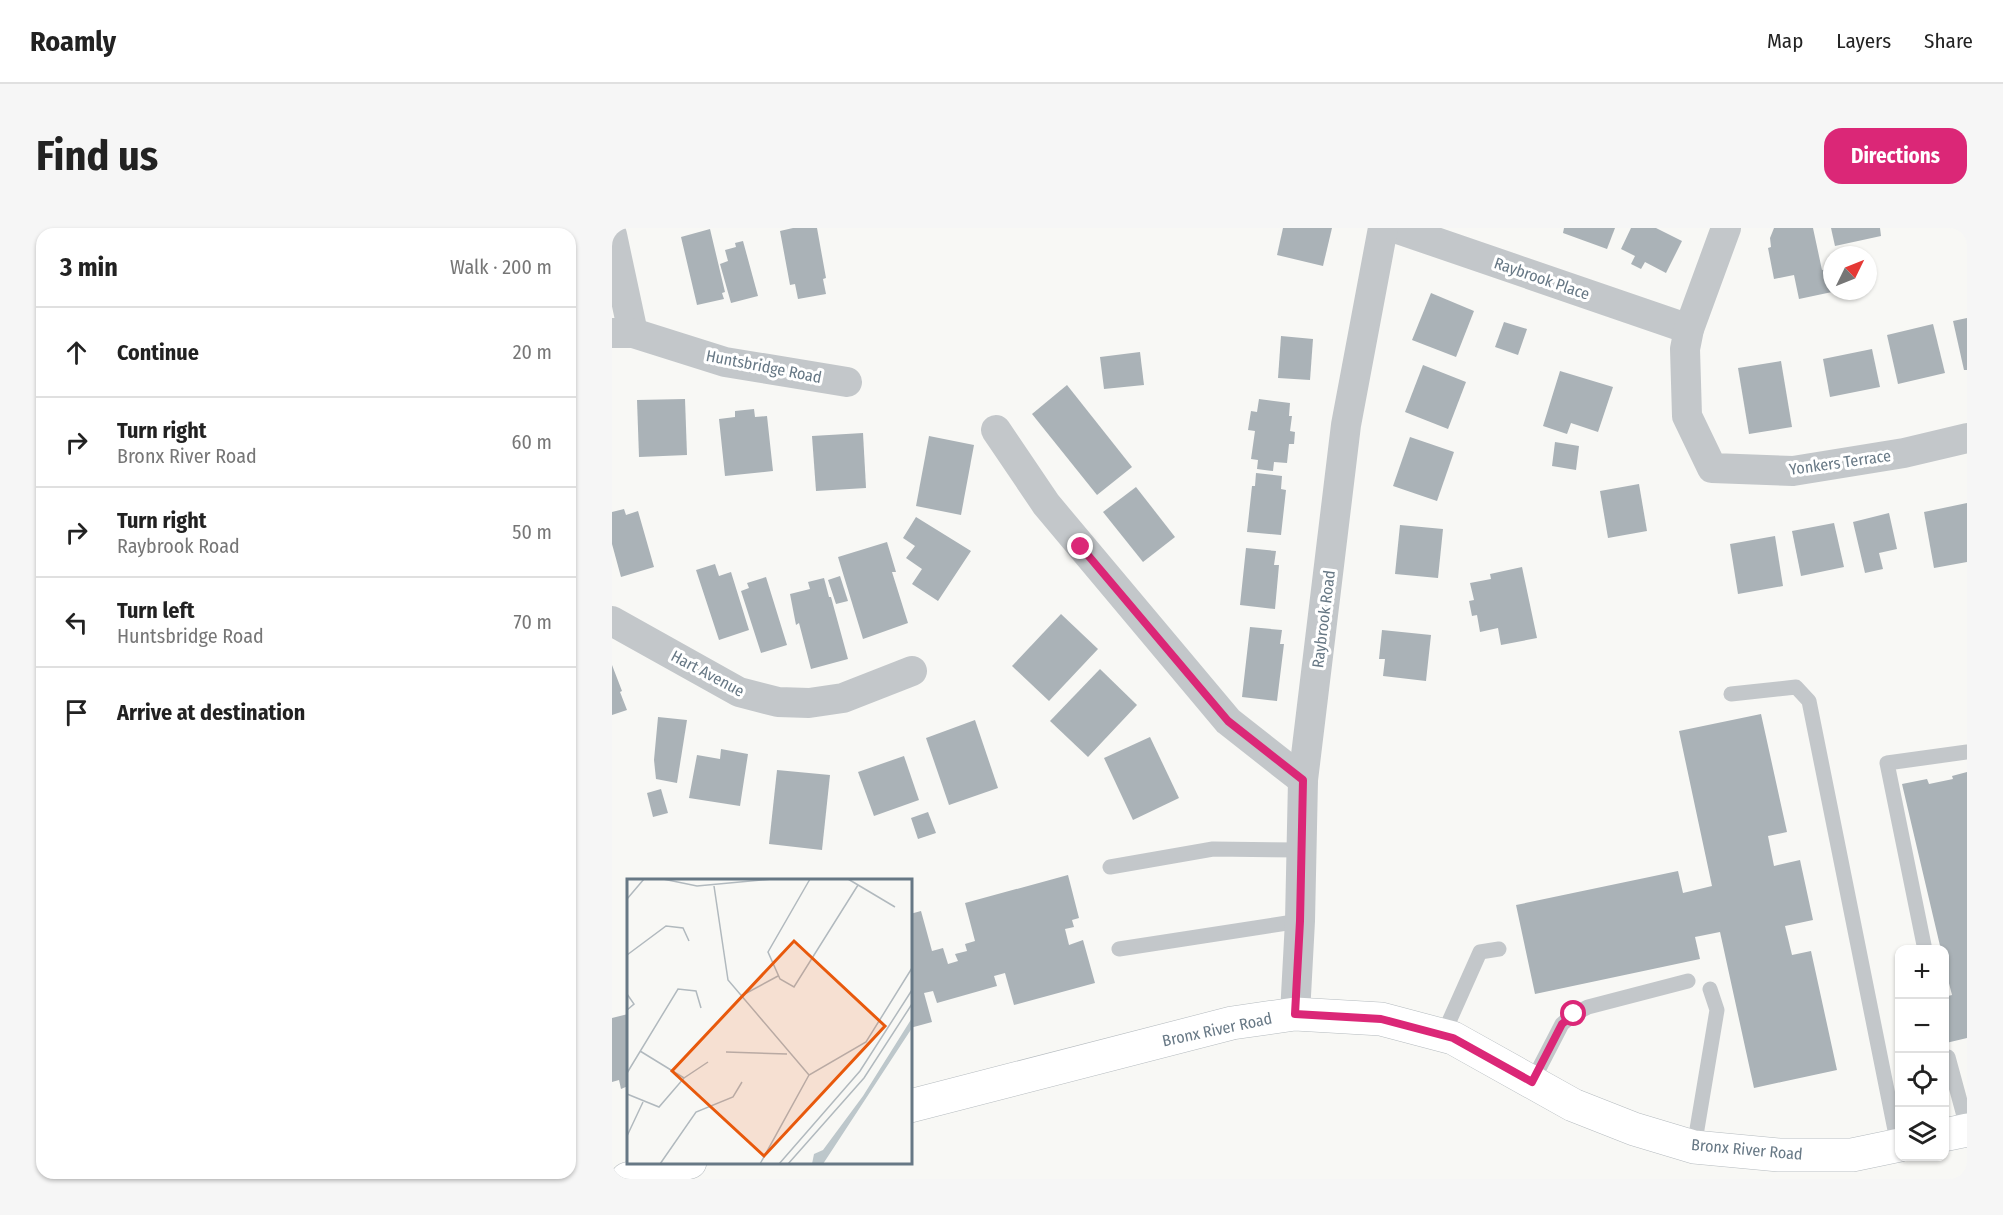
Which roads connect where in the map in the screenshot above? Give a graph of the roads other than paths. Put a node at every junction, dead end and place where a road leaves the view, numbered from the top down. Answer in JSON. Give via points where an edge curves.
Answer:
{"nodes":[{"id":1,"x":1383,"y":228,"type":"edge"},
{"id":2,"x":1395,"y":228,"type":"edge"},
{"id":3,"x":1725,"y":228,"type":"edge"},
{"id":4,"x":612,"y":235,"type":"edge"},
{"id":5,"x":1689,"y":328,"type":"junction"},
{"id":6,"x":622,"y":333,"type":"edge"},
{"id":7,"x":847,"y":382,"type":"dead end"},
{"id":8,"x":996,"y":430,"type":"dead end"},
{"id":9,"x":1967,"y":438,"type":"edge"},
{"id":10,"x":612,"y":621,"type":"edge"},
{"id":11,"x":912,"y":671,"type":"dead end"},
{"id":12,"x":1731,"y":694,"type":"dead end"},
{"id":13,"x":1967,"y":752,"type":"edge"},
{"id":14,"x":1303,"y":780,"type":"junction"},
{"id":15,"x":1302,"y":850,"type":"junction"},
{"id":16,"x":1110,"y":867,"type":"dead end"},
{"id":17,"x":1300,"y":921,"type":"junction"},
{"id":18,"x":1924,"y":945,"type":"edge"},
{"id":19,"x":1119,"y":949,"type":"dead end"},
{"id":20,"x":1499,"y":949,"type":"dead end"},
{"id":21,"x":1688,"y":981,"type":"dead end"},
{"id":22,"x":1710,"y":989,"type":"dead end"},
{"id":23,"x":1295,"y":1014,"type":"junction"},
{"id":24,"x":1443,"y":1035,"type":"junction"},
{"id":25,"x":1949,"y":1061,"type":"edge"},
{"id":26,"x":1532,"y":1082,"type":"junction"},
{"id":27,"x":912,"y":1105,"type":"edge"},
{"id":28,"x":1895,"y":1125,"type":"edge"},
{"id":29,"x":1967,"y":1128,"type":"edge"},
{"id":30,"x":1949,"y":1133,"type":"edge"},
{"id":31,"x":1895,"y":1146,"type":"edge"},
{"id":32,"x":1694,"y":1147,"type":"junction"},
{"id":33,"x":683,"y":1164,"type":"edge"},
{"id":34,"x":627,"y":1179,"type":"edge"}],
"edges":[{"from":1,"to":14,"type":"street","name":"Raybrook Road","via":[[1347,425]]},
{"from":2,"to":5,"type":"street","name":"Raybrook Place"},
{"from":3,"to":5,"type":"street"},
{"from":4,"to":6,"type":"street"},
{"from":5,"to":9,"type":"street","name":"Yonkers Terrace","via":[[1685,350],[1687,416],[1712,468],[1793,471]]},
{"from":6,"to":7,"type":"street","name":"Huntsbridge Road","via":[[725,362]]},
{"from":8,"to":14,"type":"street","via":[[1046,504],[1228,721]]},
{"from":10,"to":11,"type":"street","name":"Hart Avenue","via":[[739,692],[778,702],[843,698]]},
{"from":12,"to":28,"type":"lane","via":[[1796,687],[1809,701]]},
{"from":13,"to":18,"type":"lane","via":[[1887,763]]},
{"from":14,"to":15,"type":"street","name":"Raybrook Road"},
{"from":15,"to":16,"type":"lane","via":[[1213,849]]},
{"from":15,"to":17,"type":"street","name":"Raybrook Road"},
{"from":17,"to":19,"type":"lane"},
{"from":17,"to":23,"type":"street","name":"Raybrook Road"},
{"from":20,"to":24,"type":"lane","via":[[1480,952]]},
{"from":21,"to":26,"type":"lane","via":[[1574,1014],[1562,1024]]},
{"from":22,"to":32,"type":"lane","via":[[1717,1010]]},
{"from":23,"to":24,"type":"street","name":"Bronx River Road","via":[[1381,1019]]},
{"from":23,"to":27,"type":"street","name":"Bronx River Road","via":[[1232,1023]]},
{"from":24,"to":26,"type":"street","name":"Bronx River Road"},
{"from":25,"to":29,"type":"lane"},
{"from":26,"to":32,"type":"street","name":"Bronx River Road","via":[[1573,1105]]},
{"from":29,"to":30,"type":"street"},
{"from":31,"to":32,"type":"street","name":"Bronx River Road","via":[[1852,1155],[1779,1155]]},
{"from":33,"to":34,"type":"street"}]}
